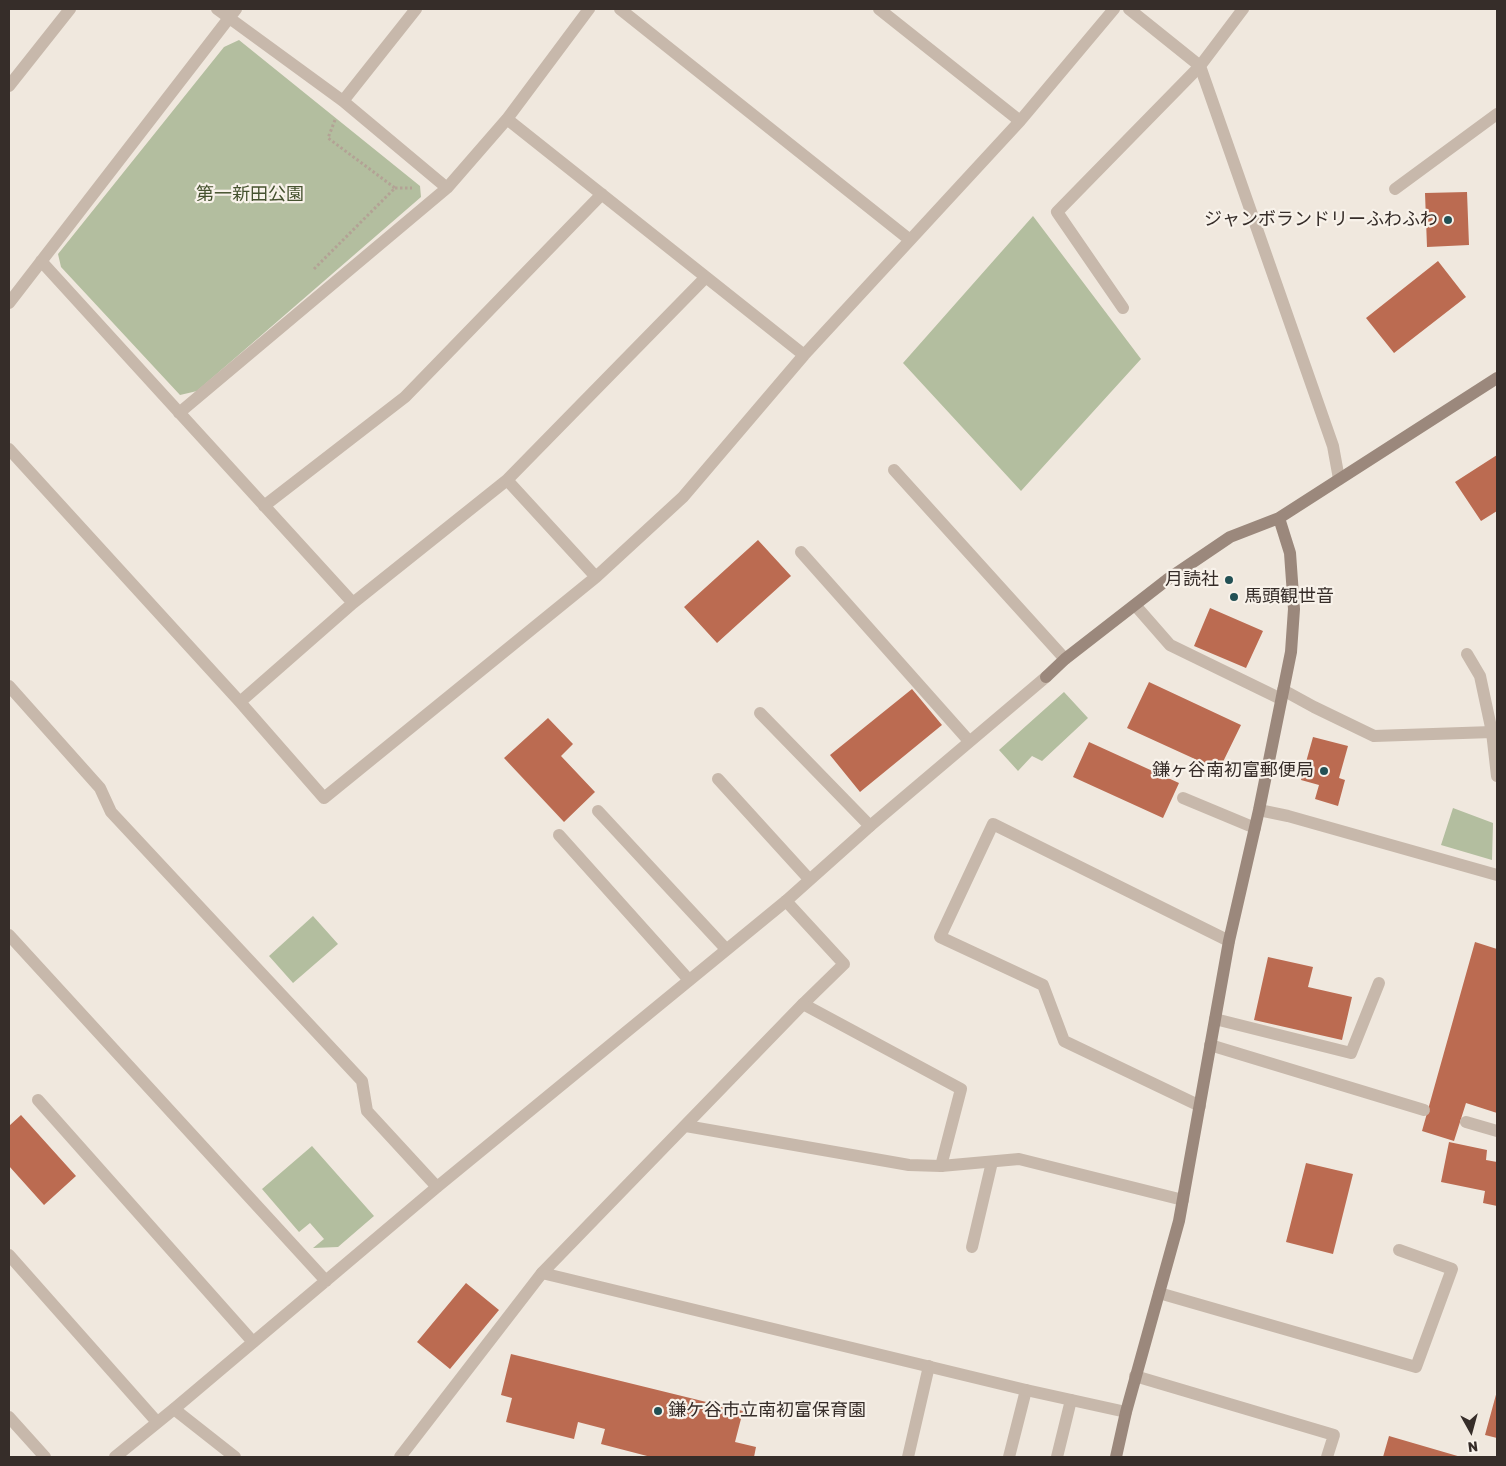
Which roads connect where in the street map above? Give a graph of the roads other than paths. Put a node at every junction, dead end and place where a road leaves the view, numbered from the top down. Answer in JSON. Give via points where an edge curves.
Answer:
{"nodes":[{"id":1,"x":70,"y":9,"type":"edge"},
{"id":2,"x":217,"y":9,"type":"edge"},
{"id":3,"x":416,"y":9,"type":"edge"},
{"id":4,"x":588,"y":9,"type":"edge"},
{"id":5,"x":620,"y":9,"type":"edge"},
{"id":6,"x":879,"y":9,"type":"edge"},
{"id":7,"x":1114,"y":9,"type":"edge"},
{"id":8,"x":1129,"y":9,"type":"edge"},
{"id":9,"x":1243,"y":9,"type":"edge"},
{"id":10,"x":232,"y":13,"type":"edge"},
{"id":11,"x":1200,"y":66,"type":"junction"},
{"id":12,"x":9,"y":86,"type":"edge"},
{"id":13,"x":343,"y":101,"type":"junction"},
{"id":14,"x":1497,"y":114,"type":"edge"},
{"id":15,"x":507,"y":118,"type":"junction"},
{"id":16,"x":1020,"y":121,"type":"junction"},
{"id":17,"x":447,"y":188,"type":"junction"},
{"id":18,"x":1395,"y":189,"type":"dead end"},
{"id":19,"x":602,"y":194,"type":"junction"},
{"id":20,"x":910,"y":240,"type":"junction"},
{"id":21,"x":41,"y":261,"type":"junction"},
{"id":22,"x":706,"y":277,"type":"junction"},
{"id":23,"x":9,"y":303,"type":"edge"},
{"id":24,"x":1122,"y":308,"type":"dead end"},
{"id":25,"x":804,"y":355,"type":"junction"},
{"id":26,"x":1497,"y":378,"type":"edge"},
{"id":27,"x":179,"y":412,"type":"junction"},
{"id":28,"x":9,"y":449,"type":"edge"},
{"id":29,"x":894,"y":470,"type":"dead end"},
{"id":30,"x":1339,"y":479,"type":"junction"},
{"id":31,"x":507,"y":480,"type":"junction"},
{"id":32,"x":264,"y":506,"type":"junction"},
{"id":33,"x":1280,"y":518,"type":"junction"},
{"id":34,"x":801,"y":552,"type":"dead end"},
{"id":35,"x":596,"y":576,"type":"junction"},
{"id":36,"x":353,"y":603,"type":"junction"},
{"id":37,"x":1135,"y":605,"type":"junction"},
{"id":38,"x":1467,"y":654,"type":"dead end"},
{"id":39,"x":1065,"y":659,"type":"junction"},
{"id":40,"x":9,"y":686,"type":"edge"},
{"id":41,"x":1282,"y":695,"type":"junction"},
{"id":42,"x":240,"y":702,"type":"junction"},
{"id":43,"x":760,"y":713,"type":"dead end"},
{"id":44,"x":1492,"y":732,"type":"junction"},
{"id":45,"x":969,"y":741,"type":"junction"},
{"id":46,"x":1497,"y":776,"type":"edge"},
{"id":47,"x":718,"y":779,"type":"dead end"},
{"id":48,"x":1183,"y":798,"type":"dead end"},
{"id":49,"x":1259,"y":810,"type":"junction"},
{"id":50,"x":598,"y":811,"type":"dead end"},
{"id":51,"x":870,"y":826,"type":"junction"},
{"id":52,"x":1255,"y":828,"type":"junction"},
{"id":53,"x":559,"y":835,"type":"dead end"},
{"id":54,"x":1497,"y":875,"type":"edge"},
{"id":55,"x":809,"y":879,"type":"junction"},
{"id":56,"x":786,"y":901,"type":"junction"},
{"id":57,"x":9,"y":935,"type":"edge"},
{"id":58,"x":1228,"y":941,"type":"junction"},
{"id":59,"x":726,"y":949,"type":"junction"},
{"id":60,"x":689,"y":980,"type":"junction"},
{"id":61,"x":1380,"y":983,"type":"dead end"},
{"id":62,"x":803,"y":1004,"type":"junction"},
{"id":63,"x":1215,"y":1019,"type":"junction"},
{"id":64,"x":1210,"y":1046,"type":"junction"},
{"id":65,"x":38,"y":1100,"type":"dead end"},
{"id":66,"x":1200,"y":1106,"type":"junction"},
{"id":67,"x":1424,"y":1110,"type":"dead end"},
{"id":68,"x":1466,"y":1122,"type":"dead end"},
{"id":69,"x":686,"y":1126,"type":"junction"},
{"id":70,"x":1497,"y":1132,"type":"edge"},
{"id":71,"x":992,"y":1162,"type":"junction"},
{"id":72,"x":941,"y":1166,"type":"junction"},
{"id":73,"x":437,"y":1187,"type":"junction"},
{"id":74,"x":1183,"y":1200,"type":"junction"},
{"id":75,"x":972,"y":1247,"type":"dead end"},
{"id":76,"x":1399,"y":1250,"type":"dead end"},
{"id":77,"x":9,"y":1255,"type":"edge"},
{"id":78,"x":542,"y":1273,"type":"junction"},
{"id":79,"x":326,"y":1281,"type":"junction"},
{"id":80,"x":1159,"y":1293,"type":"junction"},
{"id":81,"x":253,"y":1342,"type":"junction"},
{"id":82,"x":929,"y":1366,"type":"junction"},
{"id":83,"x":1136,"y":1376,"type":"junction"},
{"id":84,"x":1026,"y":1390,"type":"junction"},
{"id":85,"x":1071,"y":1400,"type":"junction"},
{"id":86,"x":174,"y":1409,"type":"junction"},
{"id":87,"x":1126,"y":1412,"type":"junction"},
{"id":88,"x":9,"y":1417,"type":"edge"},
{"id":89,"x":157,"y":1422,"type":"junction"},
{"id":90,"x":44,"y":1457,"type":"edge"},
{"id":91,"x":115,"y":1457,"type":"edge"},
{"id":92,"x":236,"y":1457,"type":"edge"},
{"id":93,"x":400,"y":1457,"type":"edge"},
{"id":94,"x":908,"y":1457,"type":"edge"},
{"id":95,"x":1009,"y":1457,"type":"edge"},
{"id":96,"x":1058,"y":1457,"type":"edge"},
{"id":97,"x":1116,"y":1457,"type":"edge"},
{"id":98,"x":1327,"y":1457,"type":"edge"}],
"edges":[{"from":1,"to":12,"type":"street"},
{"from":2,"to":10,"type":"street"},
{"from":3,"to":13,"type":"street"},
{"from":4,"to":15,"type":"street"},
{"from":5,"to":20,"type":"street"},
{"from":6,"to":16,"type":"street"},
{"from":7,"to":16,"type":"street"},
{"from":8,"to":11,"type":"street"},
{"from":9,"to":11,"type":"street"},
{"from":10,"to":13,"type":"street"},
{"from":10,"to":21,"type":"street"},
{"from":11,"to":24,"type":"street","via":[[1057,212]]},
{"from":11,"to":30,"type":"street","via":[[1333,446]]},
{"from":13,"to":17,"type":"street"},
{"from":14,"to":18,"type":"street"},
{"from":15,"to":17,"type":"street"},
{"from":15,"to":19,"type":"street"},
{"from":16,"to":20,"type":"street"},
{"from":17,"to":27,"type":"street"},
{"from":19,"to":22,"type":"street"},
{"from":19,"to":32,"type":"street","via":[[405,397]]},
{"from":20,"to":25,"type":"street"},
{"from":21,"to":23,"type":"street"},
{"from":21,"to":27,"type":"street"},
{"from":22,"to":25,"type":"street"},
{"from":22,"to":31,"type":"street"},
{"from":25,"to":35,"type":"street","via":[[683,497]]},
{"from":26,"to":30,"type":"street"},
{"from":27,"to":32,"type":"street"},
{"from":28,"to":42,"type":"street"},
{"from":29,"to":39,"type":"street"},
{"from":30,"to":33,"type":"street"},
{"from":31,"to":35,"type":"street"},
{"from":31,"to":36,"type":"street"},
{"from":32,"to":36,"type":"street"},
{"from":33,"to":37,"type":"street","via":[[1230,537]]},
{"from":33,"to":41,"type":"street","via":[[1290,553],[1294,609],[1291,652]]},
{"from":34,"to":45,"type":"street"},
{"from":35,"to":42,"type":"street","via":[[324,798]]},
{"from":36,"to":42,"type":"street"},
{"from":37,"to":39,"type":"street"},
{"from":37,"to":41,"type":"street","via":[[1170,645]]},
{"from":38,"to":44,"type":"street","via":[[1480,676]]},
{"from":39,"to":45,"type":"street"},
{"from":40,"to":73,"type":"street","via":[[100,788],[111,812],[362,1081],[367,1111]]},
{"from":41,"to":44,"type":"street","via":[[1374,736]]},
{"from":41,"to":49,"type":"street"},
{"from":43,"to":51,"type":"street"},
{"from":44,"to":46,"type":"street"},
{"from":45,"to":51,"type":"street"},
{"from":47,"to":55,"type":"street"},
{"from":48,"to":52,"type":"street"},
{"from":49,"to":52,"type":"street"},
{"from":49,"to":54,"type":"street"},
{"from":50,"to":59,"type":"street"},
{"from":51,"to":55,"type":"street"},
{"from":52,"to":58,"type":"street"},
{"from":53,"to":60,"type":"street"},
{"from":55,"to":56,"type":"street"},
{"from":56,"to":59,"type":"street"},
{"from":56,"to":62,"type":"street","via":[[844,964]]},
{"from":57,"to":79,"type":"street"},
{"from":58,"to":63,"type":"street"},
{"from":58,"to":66,"type":"street","via":[[993,824],[940,937],[1043,985],[1064,1041]]},
{"from":59,"to":60,"type":"street"},
{"from":60,"to":73,"type":"street"},
{"from":61,"to":63,"type":"street","via":[[1351,1053]]},
{"from":62,"to":69,"type":"street"},
{"from":62,"to":72,"type":"street","via":[[961,1089]]},
{"from":63,"to":64,"type":"street"},
{"from":64,"to":66,"type":"street"},
{"from":64,"to":67,"type":"street"},
{"from":65,"to":81,"type":"street"},
{"from":66,"to":74,"type":"street"},
{"from":68,"to":70,"type":"street"},
{"from":69,"to":72,"type":"street","via":[[909,1165]]},
{"from":69,"to":78,"type":"street"},
{"from":71,"to":72,"type":"street"},
{"from":71,"to":74,"type":"street","via":[[1019,1159]]},
{"from":71,"to":75,"type":"street"},
{"from":73,"to":79,"type":"street"},
{"from":74,"to":80,"type":"street"},
{"from":76,"to":80,"type":"street","via":[[1452,1269],[1416,1367]]},
{"from":77,"to":89,"type":"street"},
{"from":78,"to":82,"type":"street"},
{"from":78,"to":93,"type":"street"},
{"from":79,"to":81,"type":"street"},
{"from":80,"to":83,"type":"street"},
{"from":81,"to":86,"type":"street"},
{"from":82,"to":84,"type":"street"},
{"from":82,"to":94,"type":"street"},
{"from":83,"to":87,"type":"street"},
{"from":83,"to":98,"type":"street","via":[[1334,1434]]},
{"from":84,"to":85,"type":"street"},
{"from":84,"to":95,"type":"street"},
{"from":85,"to":87,"type":"street"},
{"from":85,"to":96,"type":"street"},
{"from":86,"to":89,"type":"street"},
{"from":86,"to":92,"type":"street"},
{"from":87,"to":97,"type":"street"},
{"from":88,"to":90,"type":"street"},
{"from":89,"to":91,"type":"street"}]}
